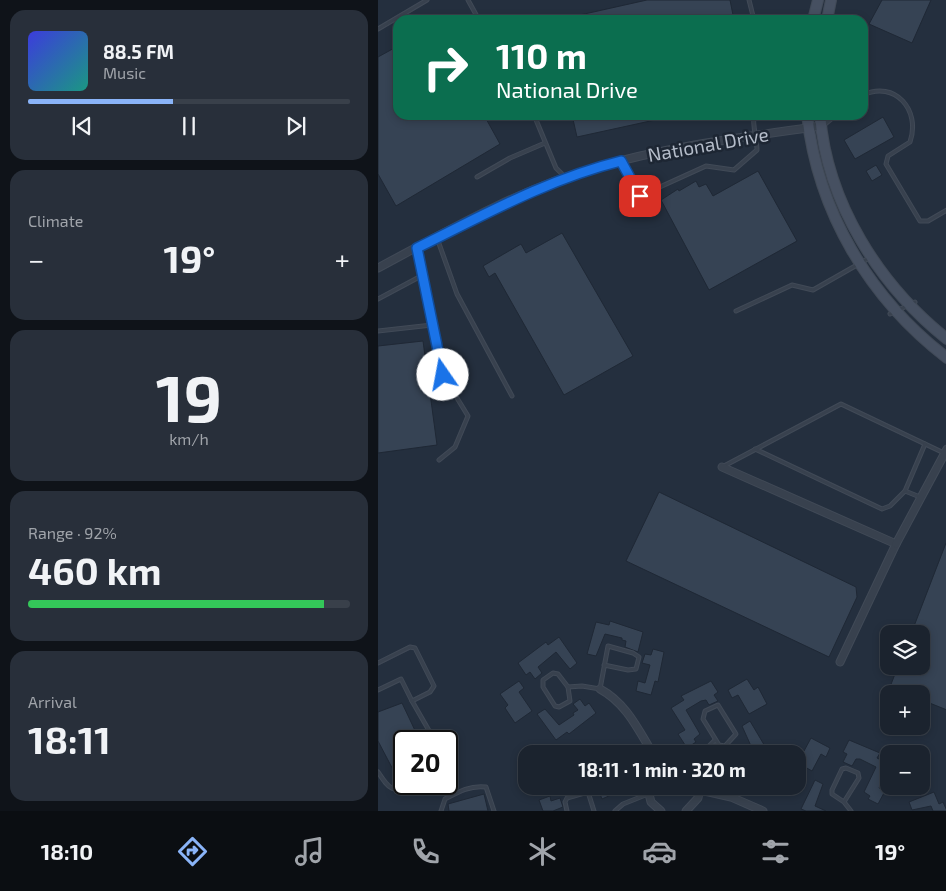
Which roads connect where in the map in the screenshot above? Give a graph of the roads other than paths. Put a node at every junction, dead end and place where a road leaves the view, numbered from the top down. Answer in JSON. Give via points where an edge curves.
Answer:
{"nodes":[{"id":1,"x":427,"y":0,"type":"edge"},
{"id":2,"x":468,"y":0,"type":"edge"},
{"id":3,"x":749,"y":0,"type":"edge"},
{"id":4,"x":818,"y":0,"type":"edge"},
{"id":5,"x":832,"y":0,"type":"edge"},
{"id":6,"x":402,"y":15,"type":"edge"},
{"id":7,"x":476,"y":15,"type":"edge"},
{"id":8,"x":753,"y":15,"type":"edge"},
{"id":9,"x":814,"y":15,"type":"edge"},
{"id":10,"x":828,"y":15,"type":"edge"},
{"id":11,"x":393,"y":20,"type":"edge"},
{"id":12,"x":378,"y":29,"type":"edge"},
{"id":13,"x":868,"y":93,"type":"edge"},
{"id":14,"x":536,"y":120,"type":"edge"},
{"id":15,"x":753,"y":120,"type":"edge"},
{"id":16,"x":807,"y":120,"type":"edge"},
{"id":17,"x":820,"y":120,"type":"edge"},
{"id":18,"x":829,"y":120,"type":"edge"},
{"id":19,"x":821,"y":126,"type":"junction"},
{"id":20,"x":808,"y":128,"type":"junction"},
{"id":21,"x":757,"y":134,"type":"junction"},
{"id":22,"x":545,"y":143,"type":"junction"},
{"id":23,"x":621,"y":161,"type":"junction"},
{"id":24,"x":477,"y":177,"type":"dead end"},
{"id":25,"x":565,"y":178,"type":"junction"},
{"id":26,"x":946,"y":210,"type":"edge"},
{"id":27,"x":437,"y":238,"type":"junction"},
{"id":28,"x":417,"y":248,"type":"junction"},
{"id":29,"x":871,"y":257,"type":"junction"},
{"id":30,"x":860,"y":264,"type":"junction"},
{"id":31,"x":378,"y":268,"type":"edge"},
{"id":32,"x":423,"y":275,"type":"junction"},
{"id":33,"x":378,"y":299,"type":"edge"},
{"id":34,"x":912,"y":303,"type":"junction"},
{"id":35,"x":736,"y":311,"type":"dead end"},
{"id":36,"x":893,"y":312,"type":"junction"},
{"id":37,"x":432,"y":325,"type":"junction"},
{"id":38,"x":378,"y":331,"type":"edge"},
{"id":39,"x":946,"y":339,"type":"edge"},
{"id":40,"x":946,"y":358,"type":"edge"},
{"id":41,"x":512,"y":396,"type":"dead end"},
{"id":42,"x":925,"y":444,"type":"junction"},
{"id":43,"x":755,"y":449,"type":"junction"},
{"id":44,"x":945,"y":451,"type":"edge"},
{"id":45,"x":438,"y":460,"type":"dead end"},
{"id":46,"x":722,"y":467,"type":"joint"},
{"id":47,"x":905,"y":492,"type":"junction"},
{"id":48,"x":921,"y":498,"type":"junction"},
{"id":49,"x":896,"y":544,"type":"junction"},
{"id":50,"x":840,"y":662,"type":"dead end"},
{"id":51,"x":378,"y":663,"type":"edge"},
{"id":52,"x":604,"y":665,"type":"junction"},
{"id":53,"x":568,"y":687,"type":"junction"},
{"id":54,"x":600,"y":689,"type":"junction"},
{"id":55,"x":378,"y":690,"type":"edge"},
{"id":56,"x":412,"y":702,"type":"junction"},
{"id":57,"x":429,"y":730,"type":"edge"},
{"id":58,"x":715,"y":740,"type":"junction"},
{"id":59,"x":647,"y":745,"type":"edge"},
{"id":60,"x":710,"y":745,"type":"edge"},
{"id":61,"x":378,"y":772,"type":"edge"},
{"id":62,"x":393,"y":789,"type":"edge"},
{"id":63,"x":638,"y":795,"type":"edge"},
{"id":64,"x":649,"y":795,"type":"edge"},
{"id":65,"x":697,"y":795,"type":"edge"},
{"id":66,"x":724,"y":795,"type":"edge"},
{"id":67,"x":844,"y":802,"type":"junction"},
{"id":68,"x":594,"y":810,"type":"edge"},
{"id":69,"x":440,"y":811,"type":"edge"},
{"id":70,"x":494,"y":811,"type":"edge"},
{"id":71,"x":567,"y":811,"type":"edge"},
{"id":72,"x":589,"y":811,"type":"edge"},
{"id":73,"x":615,"y":811,"type":"edge"},
{"id":74,"x":661,"y":811,"type":"edge"},
{"id":75,"x":686,"y":811,"type":"edge"},
{"id":76,"x":763,"y":811,"type":"edge"},
{"id":77,"x":851,"y":811,"type":"edge"}],
"edges":[{"from":1,"to":6,"type":"lane"},
{"from":2,"to":7,"type":"lane"},
{"from":3,"to":8,"type":"lane"},
{"from":4,"to":9,"type":"street"},
{"from":5,"to":10,"type":"street"},
{"from":11,"to":12,"type":"lane"},
{"from":13,"to":26,"type":"lane","via":[[891,94],[909,108],[914,123],[910,142],[888,156],[886,164],[920,221],[928,221]]},
{"from":14,"to":22,"type":"lane"},
{"from":15,"to":21,"type":"lane"},
{"from":16,"to":20,"type":"street"},
{"from":17,"to":19,"type":"street"},
{"from":18,"to":19,"type":"lane"},
{"from":19,"to":20,"type":"street","name":"National Drive"},
{"from":19,"to":29,"type":"street","via":[[844,209]]},
{"from":20,"to":21,"type":"street","name":"National Drive"},
{"from":20,"to":30,"type":"street","via":[[824,196]]},
{"from":21,"to":23,"type":"street","name":"National Drive","via":[[695,143]]},
{"from":21,"to":23,"type":"lane","via":[[757,150],[734,170],[706,166],[640,196]]},
{"from":22,"to":24,"type":"lane"},
{"from":22,"to":25,"type":"lane","via":[[556,168]]},
{"from":23,"to":25,"type":"street","name":"National Drive"},
{"from":25,"to":27,"type":"street","name":"National Drive","via":[[511,200]]},
{"from":27,"to":28,"type":"street","name":"National Drive"},
{"from":27,"to":41,"type":"lane","via":[[457,294]]},
{"from":28,"to":31,"type":"street","name":"National Drive"},
{"from":28,"to":32,"type":"lane"},
{"from":29,"to":30,"type":"lane"},
{"from":29,"to":34,"type":"street"},
{"from":30,"to":35,"type":"lane","via":[[813,290],[792,285]]},
{"from":30,"to":36,"type":"street"},
{"from":32,"to":33,"type":"lane"},
{"from":32,"to":37,"type":"lane"},
{"from":34,"to":36,"type":"lane"},
{"from":34,"to":39,"type":"street"},
{"from":36,"to":40,"type":"street"},
{"from":37,"to":38,"type":"lane"},
{"from":37,"to":45,"type":"lane","via":[[443,375],[468,416],[455,448]]},
{"from":42,"to":43,"type":"lane","via":[[841,404]]},
{"from":42,"to":44,"type":"lane"},
{"from":42,"to":47,"type":"lane"},
{"from":43,"to":46,"type":"lane"},
{"from":43,"to":47,"type":"lane","via":[[882,509]]},
{"from":44,"to":48,"type":"street"},
{"from":46,"to":49,"type":"street"},
{"from":47,"to":48,"type":"lane"},
{"from":48,"to":49,"type":"street"},
{"from":49,"to":50,"type":"street"},
{"from":51,"to":56,"type":"lane","via":[[410,647],[415,648],[434,685],[430,692]]},
{"from":52,"to":52,"type":"lane","via":[[608,646],[639,657],[636,669],[632,671]]},
{"from":52,"to":54,"type":"lane"},
{"from":53,"to":53,"type":"lane","via":[[570,701],[555,706],[543,687],[543,680],[553,673],[558,674]]},
{"from":53,"to":54,"type":"lane"},
{"from":54,"to":59,"type":"street","via":[[622,706]]},
{"from":55,"to":56,"type":"lane","via":[[401,679]]},
{"from":56,"to":57,"type":"lane"},
{"from":58,"to":58,"type":"lane","via":[[725,746],[736,734],[718,705],[705,711],[703,719]]},
{"from":58,"to":60,"type":"lane"},
{"from":61,"to":62,"type":"lane"},
{"from":63,"to":73,"type":"lane"},
{"from":64,"to":74,"type":"street"},
{"from":65,"to":75,"type":"street"},
{"from":66,"to":76,"type":"street"},
{"from":67,"to":67,"type":"lane","via":[[832,794],[832,790],[842,769],[846,768],[858,774],[858,778]]},
{"from":67,"to":77,"type":"lane"},
{"from":68,"to":71,"type":"lane","via":[[588,792],[584,792],[567,798]]},
{"from":68,"to":72,"type":"lane"},
{"from":69,"to":70,"type":"lane","via":[[445,799],[461,790],[478,786],[486,787]]}]}
